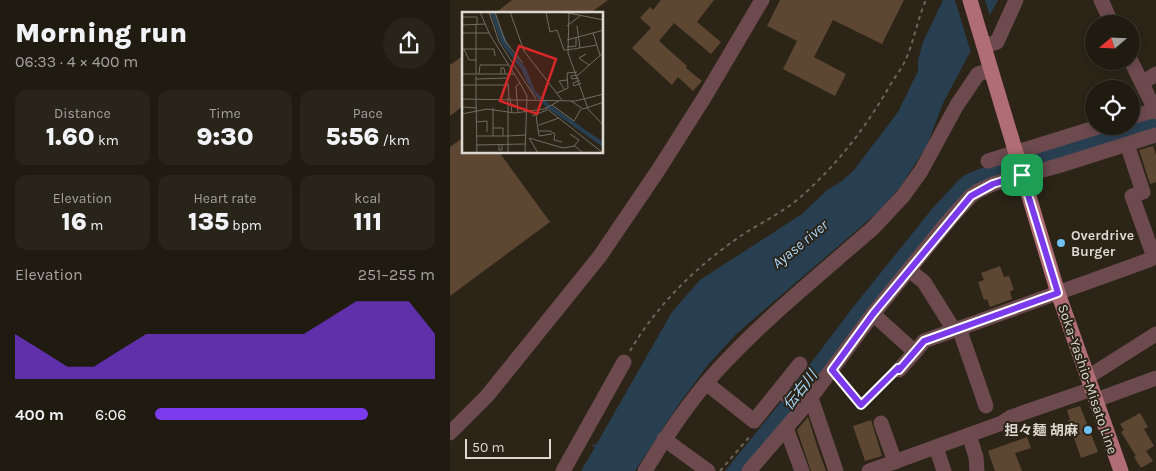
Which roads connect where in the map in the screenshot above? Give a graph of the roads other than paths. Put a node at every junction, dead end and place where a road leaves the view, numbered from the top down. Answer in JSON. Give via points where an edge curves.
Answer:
{"nodes":[{"id":1,"x":762,"y":0,"type":"edge"},
{"id":2,"x":970,"y":0,"type":"edge"},
{"id":3,"x":1016,"y":0,"type":"edge"},
{"id":4,"x":1101,"y":0,"type":"edge"},
{"id":5,"x":1108,"y":15,"type":"edge"},
{"id":6,"x":985,"y":49,"type":"junction"},
{"id":7,"x":991,"y":70,"type":"junction"},
{"id":8,"x":1136,"y":70,"type":"edge"},
{"id":9,"x":1156,"y":74,"type":"edge"},
{"id":10,"x":1142,"y":83,"type":"junction"},
{"id":11,"x":1156,"y":111,"type":"edge"},
{"id":12,"x":1140,"y":115,"type":"edge"},
{"id":13,"x":1085,"y":132,"type":"edge"},
{"id":14,"x":1156,"y":135,"type":"edge"},
{"id":15,"x":1127,"y":144,"type":"junction"},
{"id":16,"x":1016,"y":154,"type":"junction"},
{"id":17,"x":988,"y":162,"type":"dead end"},
{"id":18,"x":1022,"y":173,"type":"junction"},
{"id":19,"x":1155,"y":256,"type":"edge"},
{"id":20,"x":909,"y":270,"type":"junction"},
{"id":21,"x":1058,"y":293,"type":"junction"},
{"id":22,"x":873,"y":314,"type":"junction"},
{"id":23,"x":956,"y":329,"type":"junction"},
{"id":24,"x":1156,"y":334,"type":"edge"},
{"id":25,"x":915,"y":352,"type":"junction"},
{"id":26,"x":624,"y":362,"type":"road end"},
{"id":27,"x":800,"y":364,"type":"dead end"},
{"id":28,"x":899,"y":370,"type":"road end"},
{"id":29,"x":1156,"y":378,"type":"edge"},
{"id":30,"x":706,"y":383,"type":"junction"},
{"id":31,"x":1092,"y":388,"type":"junction"},
{"id":32,"x":782,"y":391,"type":"junction"},
{"id":33,"x":805,"y":404,"type":"junction"},
{"id":34,"x":986,"y":406,"type":"dead end"},
{"id":35,"x":881,"y":423,"type":"dead end"},
{"id":36,"x":786,"y":428,"type":"junction"},
{"id":37,"x":450,"y":433,"type":"edge"},
{"id":38,"x":969,"y":435,"type":"junction"},
{"id":39,"x":664,"y":439,"type":"junction"},
{"id":40,"x":936,"y":447,"type":"junction"},
{"id":41,"x":895,"y":462,"type":"junction"},
{"id":42,"x":563,"y":471,"type":"edge"},
{"id":43,"x":645,"y":471,"type":"edge"},
{"id":44,"x":708,"y":471,"type":"edge"},
{"id":45,"x":749,"y":471,"type":"edge"},
{"id":46,"x":802,"y":471,"type":"edge"},
{"id":47,"x":836,"y":471,"type":"edge"},
{"id":48,"x":869,"y":471,"type":"edge"},
{"id":49,"x":944,"y":471,"type":"edge"},
{"id":50,"x":977,"y":471,"type":"edge"},
{"id":51,"x":1121,"y":471,"type":"edge"}],
"edges":[{"from":1,"to":37,"type":"street","via":[[660,169],[600,256],[487,396]]},
{"from":2,"to":6,"type":"main road","name":"Soka-Yashio-Misato Line"},
{"from":3,"to":6,"type":"street","via":[[997,42]]},
{"from":4,"to":5,"type":"street"},
{"from":6,"to":7,"type":"main road","name":"Soka-Yashio-Misato Line"},
{"from":7,"to":16,"type":"main road","name":"Soka-Yashio-Misato Line"},
{"from":7,"to":30,"type":"street","via":[[978,74],[921,171],[888,213],[774,314]]},
{"from":8,"to":10,"type":"street"},
{"from":9,"to":10,"type":"street"},
{"from":10,"to":11,"type":"street"},
{"from":11,"to":12,"type":"street"},
{"from":13,"to":16,"type":"street"},
{"from":14,"to":15,"type":"street"},
{"from":15,"to":18,"type":"street","via":[[1061,165]]},
{"from":15,"to":19,"type":"street","via":[[1143,192],[1132,196]]},
{"from":16,"to":17,"type":"street"},
{"from":16,"to":18,"type":"main road","name":"Soka-Yashio-Misato Line"},
{"from":18,"to":20,"type":"street","via":[[971,196]]},
{"from":18,"to":21,"type":"main road","name":"Soka-Yashio-Misato Line"},
{"from":19,"to":21,"type":"street"},
{"from":20,"to":22,"type":"street"},
{"from":20,"to":23,"type":"street","via":[[924,282]]},
{"from":21,"to":23,"type":"street"},
{"from":21,"to":31,"type":"main road","name":"Soka-Yashio-Misato Line"},
{"from":22,"to":25,"type":"street"},
{"from":22,"to":33,"type":"street"},
{"from":23,"to":25,"type":"street","via":[[924,341]]},
{"from":23,"to":34,"type":"street"},
{"from":24,"to":31,"type":"street"},
{"from":25,"to":28,"type":"street"},
{"from":26,"to":42,"type":"street"},
{"from":27,"to":32,"type":"street"},
{"from":29,"to":31,"type":"street"},
{"from":30,"to":32,"type":"street","via":[[754,421]]},
{"from":30,"to":39,"type":"street"},
{"from":31,"to":38,"type":"street"},
{"from":31,"to":51,"type":"main road","name":"Soka-Yashio-Misato Line"},
{"from":32,"to":33,"type":"street"},
{"from":33,"to":36,"type":"street"},
{"from":33,"to":47,"type":"street"},
{"from":35,"to":41,"type":"street"},
{"from":36,"to":45,"type":"street"},
{"from":36,"to":46,"type":"street"},
{"from":38,"to":40,"type":"street"},
{"from":38,"to":50,"type":"street"},
{"from":39,"to":43,"type":"street"},
{"from":39,"to":44,"type":"street"},
{"from":40,"to":41,"type":"street"},
{"from":40,"to":49,"type":"street"},
{"from":41,"to":48,"type":"street"}]}
